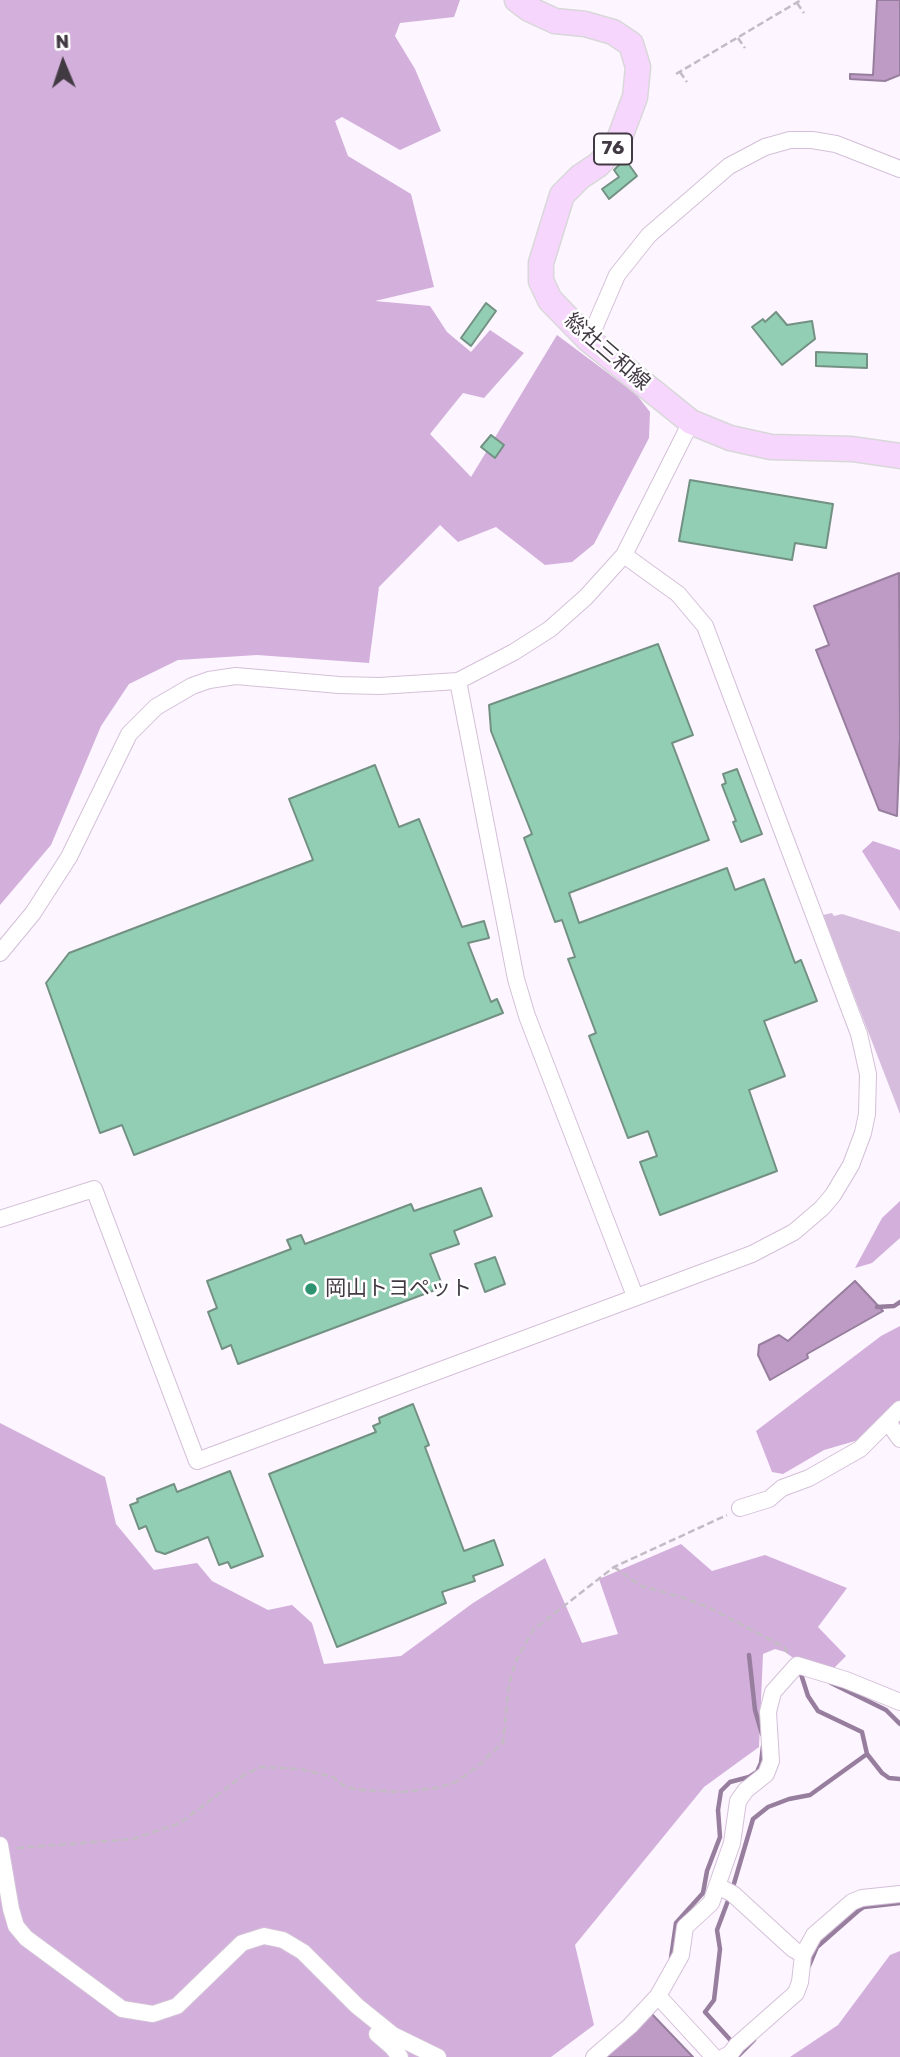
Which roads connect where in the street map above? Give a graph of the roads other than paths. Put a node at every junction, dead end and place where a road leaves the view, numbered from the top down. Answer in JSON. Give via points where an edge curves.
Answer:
{"nodes":[{"id":1,"x":517,"y":0,"type":"edge"},
{"id":2,"x":900,"y":169,"type":"edge"},
{"id":3,"x":589,"y":340,"type":"junction"},
{"id":4,"x":691,"y":422,"type":"junction"},
{"id":5,"x":900,"y":456,"type":"edge"},
{"id":6,"x":624,"y":555,"type":"junction"},
{"id":7,"x":458,"y":681,"type":"junction"},
{"id":8,"x":0,"y":953,"type":"edge"},
{"id":9,"x":0,"y":1219,"type":"edge"},
{"id":10,"x":635,"y":1296,"type":"junction"},
{"id":11,"x":900,"y":1409,"type":"edge"},
{"id":12,"x":888,"y":1422,"type":"junction"},
{"id":13,"x":900,"y":1439,"type":"edge"},
{"id":14,"x":740,"y":1508,"type":"road end"},
{"id":15,"x":900,"y":1702,"type":"edge"},
{"id":16,"x":1,"y":1847,"type":"edge"},
{"id":17,"x":718,"y":1886,"type":"junction"},
{"id":18,"x":900,"y":1894,"type":"edge"},
{"id":19,"x":803,"y":1955,"type":"junction"},
{"id":20,"x":658,"y":1996,"type":"junction"},
{"id":21,"x":357,"y":2007,"type":"junction"},
{"id":22,"x":400,"y":2057,"type":"edge"},
{"id":23,"x":438,"y":2057,"type":"edge"},
{"id":24,"x":594,"y":2057,"type":"edge"},
{"id":25,"x":714,"y":2057,"type":"edge"},
{"id":26,"x":724,"y":2057,"type":"edge"}],
"edges":[{"from":1,"to":3,"type":"main road","name":"総社三和線","number":"76","via":[[555,21],[613,32],[631,44],[638,67],[635,97],[617,145],[562,195],[541,262],[541,281],[550,300]]},
{"from":2,"to":3,"type":"street","via":[[836,144],[812,140],[765,147],[729,166],[649,235],[617,275]]},
{"from":3,"to":4,"type":"main road","name":"総社三和線","number":"76"},
{"from":4,"to":5,"type":"main road","name":"総社三和線","number":"76","via":[[730,438],[771,447],[852,449]]},
{"from":4,"to":6,"type":"street"},
{"from":6,"to":7,"type":"street","via":[[551,629]]},
{"from":6,"to":10,"type":"street","via":[[678,594],[705,626],[859,1034],[868,1094],[863,1133],[851,1165],[811,1220],[752,1254]]},
{"from":7,"to":8,"type":"street","via":[[379,686],[236,676],[209,680],[172,696],[129,734],[69,857]]},
{"from":7,"to":10,"type":"street","via":[[516,979]]},
{"from":9,"to":10,"type":"street","via":[[94,1189],[197,1461]]},
{"from":11,"to":12,"type":"street"},
{"from":12,"to":13,"type":"street"},
{"from":12,"to":14,"type":"street","via":[[860,1449],[832,1466],[782,1488],[769,1499]]},
{"from":15,"to":17,"type":"street","via":[[846,1680],[795,1667],[773,1692],[768,1712],[771,1761],[766,1774],[738,1801],[732,1843]]},
{"from":16,"to":21,"type":"street","via":[[16,1926],[122,2009],[153,2014],[177,2006],[242,1943],[264,1936],[284,1940],[303,1952]]},
{"from":17,"to":19,"type":"street"},
{"from":17,"to":20,"type":"street","via":[[711,1903],[685,1927],[681,1955]]},
{"from":18,"to":19,"type":"street","via":[[852,1902],[814,1935]]},
{"from":19,"to":26,"type":"street","via":[[796,1993]]},
{"from":20,"to":24,"type":"street"},
{"from":20,"to":25,"type":"street"},
{"from":21,"to":22,"type":"street","via":[[356,2017]]},
{"from":21,"to":23,"type":"street","via":[[393,2035]]}]}
